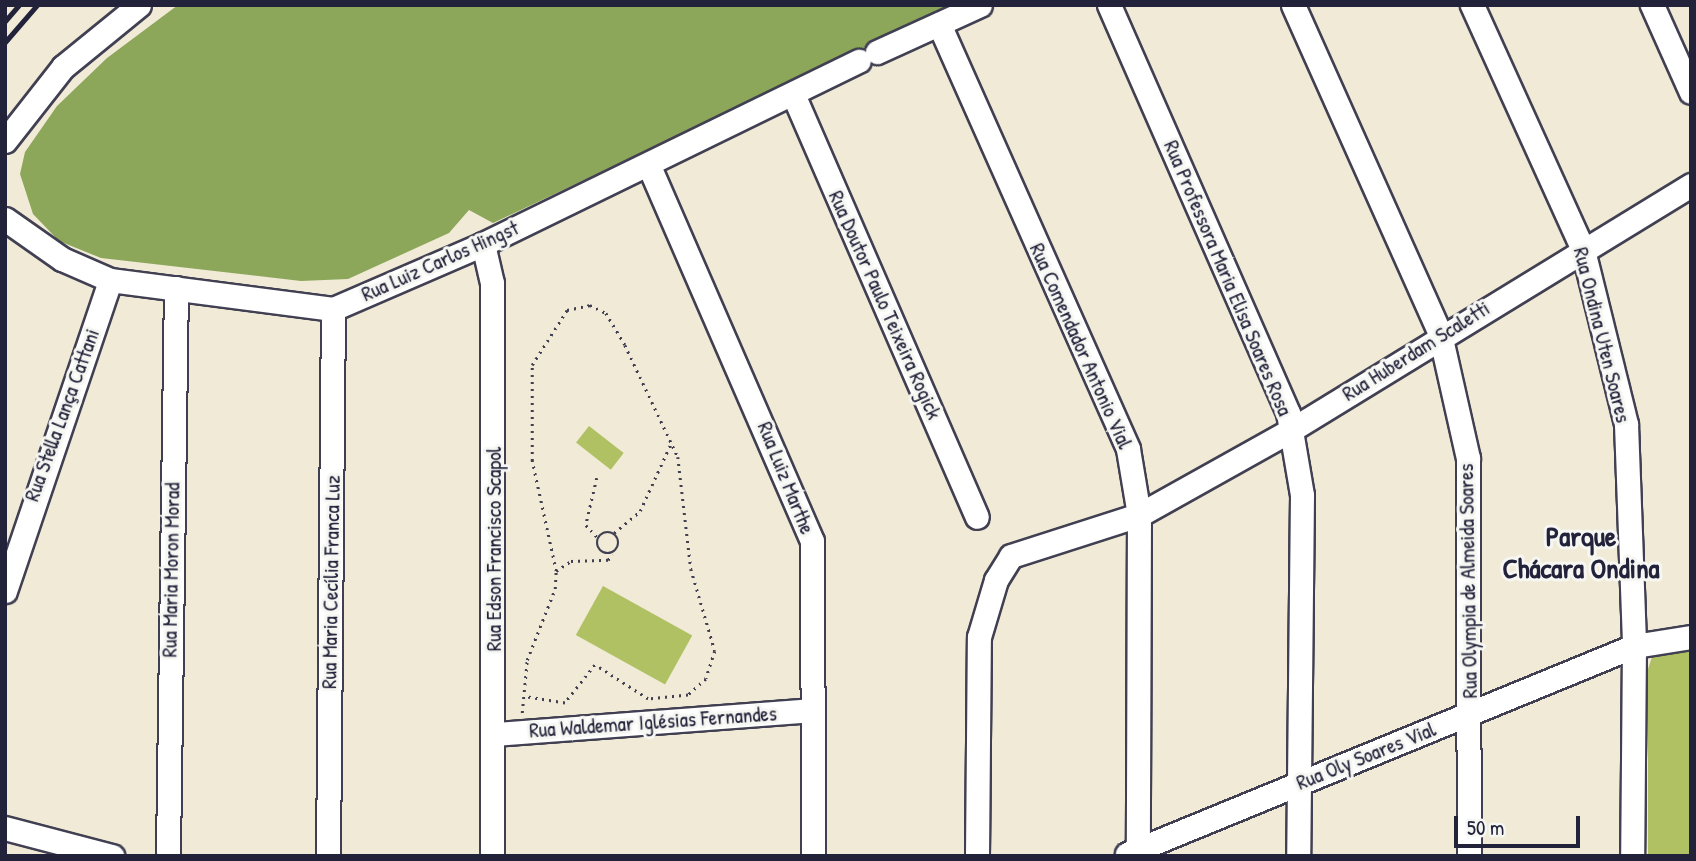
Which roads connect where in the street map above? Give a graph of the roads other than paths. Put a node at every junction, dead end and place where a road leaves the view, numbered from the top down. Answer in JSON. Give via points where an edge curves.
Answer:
{"nodes":[{"id":1,"x":139,"y":5,"type":"edge"},
{"id":2,"x":980,"y":5,"type":"edge"},
{"id":3,"x":1109,"y":5,"type":"edge"},
{"id":4,"x":1293,"y":5,"type":"edge"},
{"id":5,"x":1472,"y":5,"type":"edge"},
{"id":6,"x":1651,"y":5,"type":"edge"},
{"id":7,"x":939,"y":24,"type":"junction"},
{"id":8,"x":1691,"y":92,"type":"edge"},
{"id":9,"x":793,"y":94,"type":"junction"},
{"id":10,"x":5,"y":141,"type":"edge"},
{"id":11,"x":649,"y":166,"type":"junction"},
{"id":12,"x":1691,"y":185,"type":"edge"},
{"id":13,"x":5,"y":219,"type":"edge"},
{"id":14,"x":483,"y":244,"type":"junction"},
{"id":15,"x":1583,"y":250,"type":"junction"},
{"id":16,"x":110,"y":281,"type":"junction"},
{"id":17,"x":176,"y":288,"type":"junction"},
{"id":18,"x":333,"y":309,"type":"junction"},
{"id":19,"x":1440,"y":334,"type":"junction"},
{"id":20,"x":1292,"y":430,"type":"junction"},
{"id":21,"x":1139,"y":514,"type":"junction"},
{"id":22,"x":977,"y":517,"type":"dead end"},
{"id":23,"x":5,"y":591,"type":"edge"},
{"id":24,"x":1691,"y":637,"type":"edge"},
{"id":25,"x":1634,"y":646,"type":"junction"},
{"id":26,"x":811,"y":710,"type":"junction"},
{"id":27,"x":1470,"y":715,"type":"junction"},
{"id":28,"x":505,"y":734,"type":"junction"},
{"id":29,"x":1299,"y":783,"type":"junction"},
{"id":30,"x":5,"y":828,"type":"edge"},
{"id":31,"x":1133,"y":854,"type":"edge"},
{"id":32,"x":169,"y":855,"type":"edge"},
{"id":33,"x":112,"y":856,"type":"edge"},
{"id":34,"x":328,"y":856,"type":"edge"},
{"id":35,"x":492,"y":856,"type":"edge"},
{"id":36,"x":813,"y":856,"type":"edge"},
{"id":37,"x":977,"y":856,"type":"edge"},
{"id":38,"x":1298,"y":856,"type":"edge"},
{"id":39,"x":1469,"y":856,"type":"edge"},
{"id":40,"x":1632,"y":856,"type":"edge"}],
"edges":[{"from":1,"to":10,"type":"street","via":[[63,67]]},
{"from":2,"to":7,"type":"street","name":"Rua Luiz Carlos Hingst"},
{"from":3,"to":20,"type":"street","name":"Rua Professora Maria Elisa Soares Rosa"},
{"from":4,"to":19,"type":"street","name":"Rua Olympia de Almeida Soares"},
{"from":5,"to":15,"type":"street","name":"Rua Ondina Uten Soares"},
{"from":6,"to":8,"type":"street"},
{"from":7,"to":9,"type":"street","name":"Rua Luiz Carlos Hingst"},
{"from":7,"to":21,"type":"street","name":"Rua Comendador Antonio Vial","via":[[1129,449]]},
{"from":9,"to":11,"type":"street","name":"Rua Luiz Carlos Hingst"},
{"from":9,"to":22,"type":"street","name":"Rua Doutor Paulo Teixeira Rogick"},
{"from":11,"to":14,"type":"street","name":"Rua Luiz Carlos Hingst"},
{"from":11,"to":26,"type":"street","name":"Rua Luiz Marthe","via":[[812,541]]},
{"from":12,"to":15,"type":"street","name":"Rua Huberdam Scaletti"},
{"from":13,"to":16,"type":"street","via":[[62,259]]},
{"from":14,"to":18,"type":"street","name":"Rua Luiz Carlos Hingst"},
{"from":14,"to":28,"type":"street","name":"Rua Edson Francisco Scapol","via":[[492,283]]},
{"from":15,"to":19,"type":"street","name":"Rua Huberdam Scaletti"},
{"from":15,"to":25,"type":"street","name":"Rua Ondina Uten Soares","via":[[1626,424]]},
{"from":16,"to":17,"type":"street"},
{"from":16,"to":23,"type":"street","name":"Rua Stella Lança Cattani"},
{"from":17,"to":18,"type":"street"},
{"from":17,"to":32,"type":"street","name":"Rua Maria Moron Morad"},
{"from":18,"to":34,"type":"street","name":"Rua Maria Cecília Franca Luz"},
{"from":19,"to":20,"type":"street","name":"Rua Huberdam Scaletti"},
{"from":19,"to":27,"type":"street","name":"Rua Olympia de Almeida Soares","via":[[1468,458]]},
{"from":20,"to":21,"type":"street","name":"Rua Huberdam Scaletti"},
{"from":20,"to":29,"type":"street","name":"Rua Professora Maria Elisa Soares Rosa","via":[[1302,495]]},
{"from":21,"to":31,"type":"street","name":"Rua Comendador Antonio Vial"},
{"from":21,"to":37,"type":"street","name":"Rua Huberdam Scaletti","via":[[1021,549],[996,580],[979,637]]},
{"from":24,"to":25,"type":"street","name":"Rua Oly Soares Vial"},
{"from":25,"to":27,"type":"street","name":"Rua Oly Soares Vial"},
{"from":25,"to":40,"type":"street","name":"Rua Ondina Uten Soares"},
{"from":26,"to":28,"type":"street","name":"Rua Waldemar Iglésias Fernandes"},
{"from":26,"to":36,"type":"street","name":"Rua Luiz Marthe"},
{"from":27,"to":29,"type":"street","name":"Rua Oly Soares Vial"},
{"from":27,"to":39,"type":"street","name":"Rua Olympia de Almeida Soares"},
{"from":28,"to":35,"type":"street","name":"Rua Edson Francisco Scapol"},
{"from":29,"to":31,"type":"street","name":"Rua Oly Soares Vial"},
{"from":29,"to":38,"type":"street","name":"Rua Professora Maria Elisa Soares Rosa"},
{"from":30,"to":33,"type":"street"}]}
